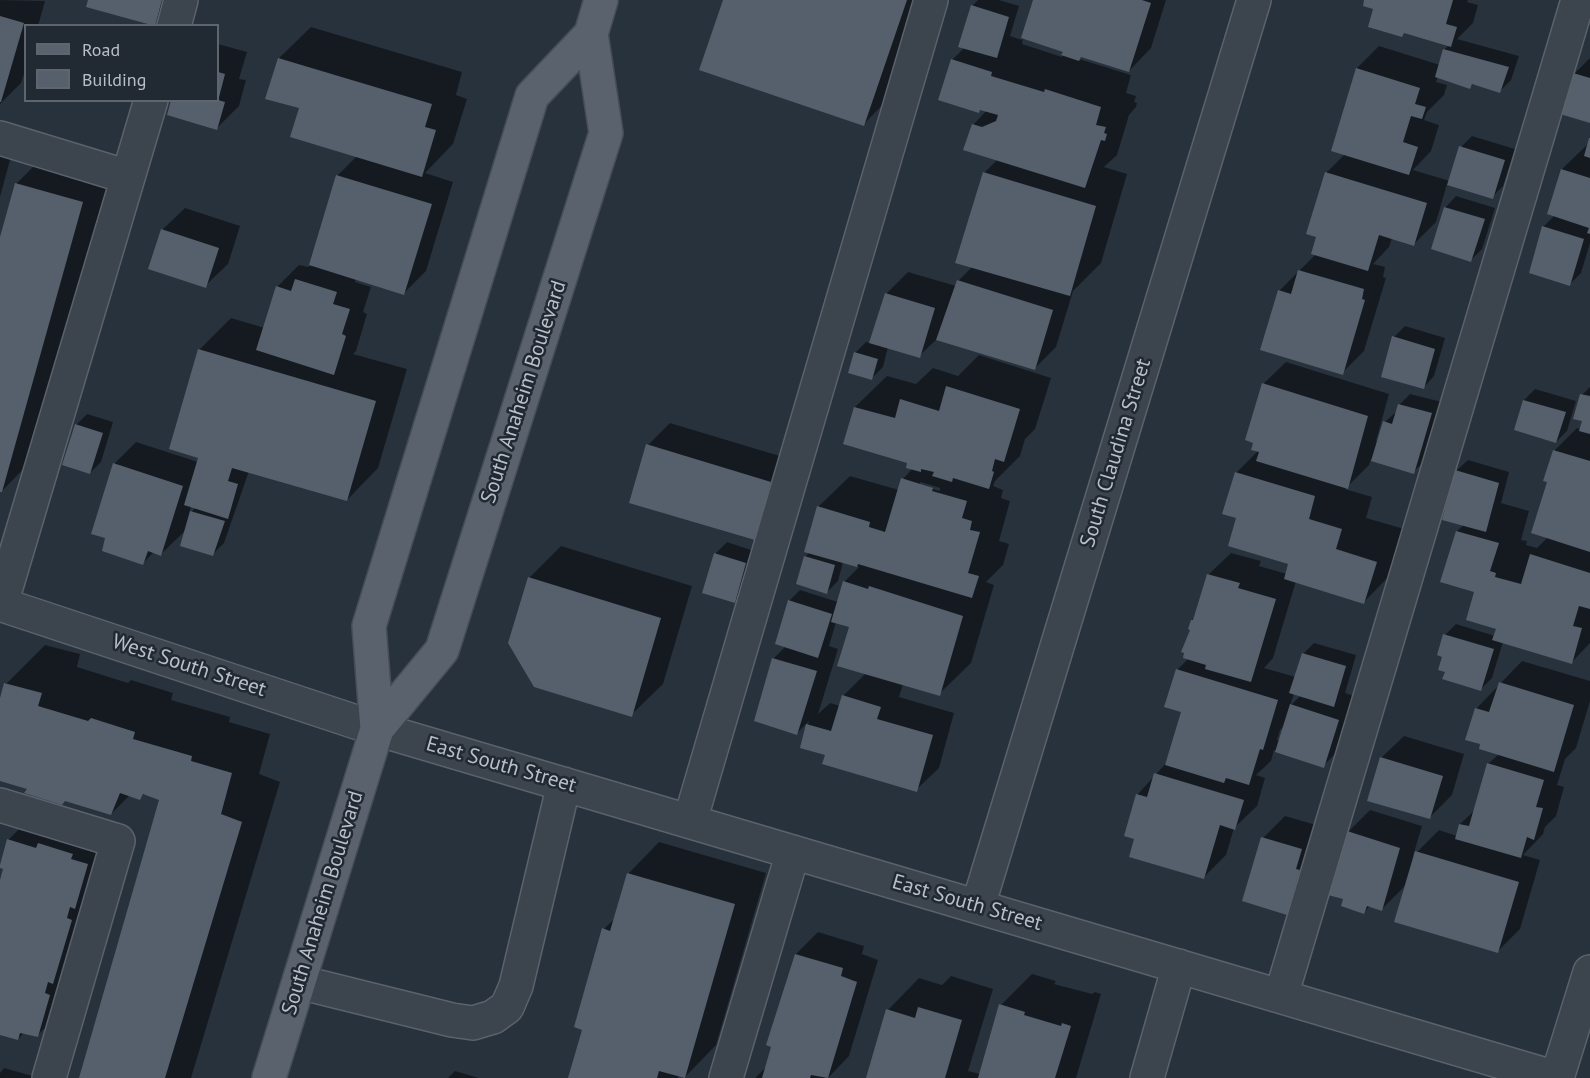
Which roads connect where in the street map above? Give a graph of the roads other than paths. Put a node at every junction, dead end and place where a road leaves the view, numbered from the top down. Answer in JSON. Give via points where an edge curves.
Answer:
{"nodes":[{"id":1,"x":181,"y":0,"type":"edge"},
{"id":2,"x":601,"y":0,"type":"edge"},
{"id":3,"x":931,"y":0,"type":"edge"},
{"id":4,"x":1254,"y":0,"type":"edge"},
{"id":5,"x":1578,"y":0,"type":"edge"},
{"id":6,"x":175,"y":24,"type":"edge"},
{"id":7,"x":591,"y":34,"type":"junction"},
{"id":8,"x":150,"y":102,"type":"edge"},
{"id":9,"x":0,"y":138,"type":"edge"},
{"id":10,"x":128,"y":177,"type":"junction"},
{"id":11,"x":0,"y":604,"type":"edge"},
{"id":12,"x":377,"y":729,"type":"junction"},
{"id":13,"x":564,"y":784,"type":"junction"},
{"id":14,"x":0,"y":805,"type":"edge"},
{"id":15,"x":690,"y":821,"type":"junction"},
{"id":16,"x":793,"y":852,"type":"junction"},
{"id":17,"x":978,"y":906,"type":"junction"},
{"id":18,"x":1179,"y":966,"type":"junction"},
{"id":19,"x":1590,"y":972,"type":"edge"},
{"id":20,"x":300,"y":982,"type":"junction"},
{"id":21,"x":1281,"y":996,"type":"junction"},
{"id":22,"x":49,"y":1078,"type":"edge"},
{"id":23,"x":269,"y":1078,"type":"edge"},
{"id":24,"x":726,"y":1078,"type":"edge"},
{"id":25,"x":1147,"y":1078,"type":"edge"},
{"id":26,"x":1557,"y":1078,"type":"edge"}],
"edges":[{"from":1,"to":6,"type":"street"},
{"from":2,"to":7,"type":"main road","name":"South Anaheim Boulevard"},
{"from":3,"to":15,"type":"street"},
{"from":4,"to":17,"type":"street","name":"South Claudina Street"},
{"from":5,"to":21,"type":"street"},
{"from":7,"to":12,"type":"main road","name":"South Anaheim Boulevard","via":[[532,96],[369,626]]},
{"from":7,"to":12,"type":"main road","name":"South Anaheim Boulevard","via":[[606,133],[442,650]]},
{"from":8,"to":10,"type":"street"},
{"from":9,"to":10,"type":"street"},
{"from":10,"to":11,"type":"street"},
{"from":11,"to":12,"type":"street","name":"West South Street"},
{"from":12,"to":13,"type":"street","name":"East South Street"},
{"from":12,"to":20,"type":"main road","name":"South Anaheim Boulevard"},
{"from":13,"to":15,"type":"street","name":"East South Street"},
{"from":13,"to":20,"type":"street","via":[[516,986],[507,1007],[493,1017],[473,1023]]},
{"from":14,"to":22,"type":"street","via":[[118,841]]},
{"from":15,"to":16,"type":"street","name":"East South Street"},
{"from":16,"to":17,"type":"street","name":"East South Street"},
{"from":16,"to":24,"type":"street"},
{"from":17,"to":18,"type":"street","name":"East South Street"},
{"from":18,"to":21,"type":"street","name":"East South Street"},
{"from":18,"to":25,"type":"street"},
{"from":19,"to":26,"type":"street"},
{"from":20,"to":23,"type":"main road","name":"South Anaheim Boulevard"},
{"from":21,"to":26,"type":"street","name":"East South Street"}]}
